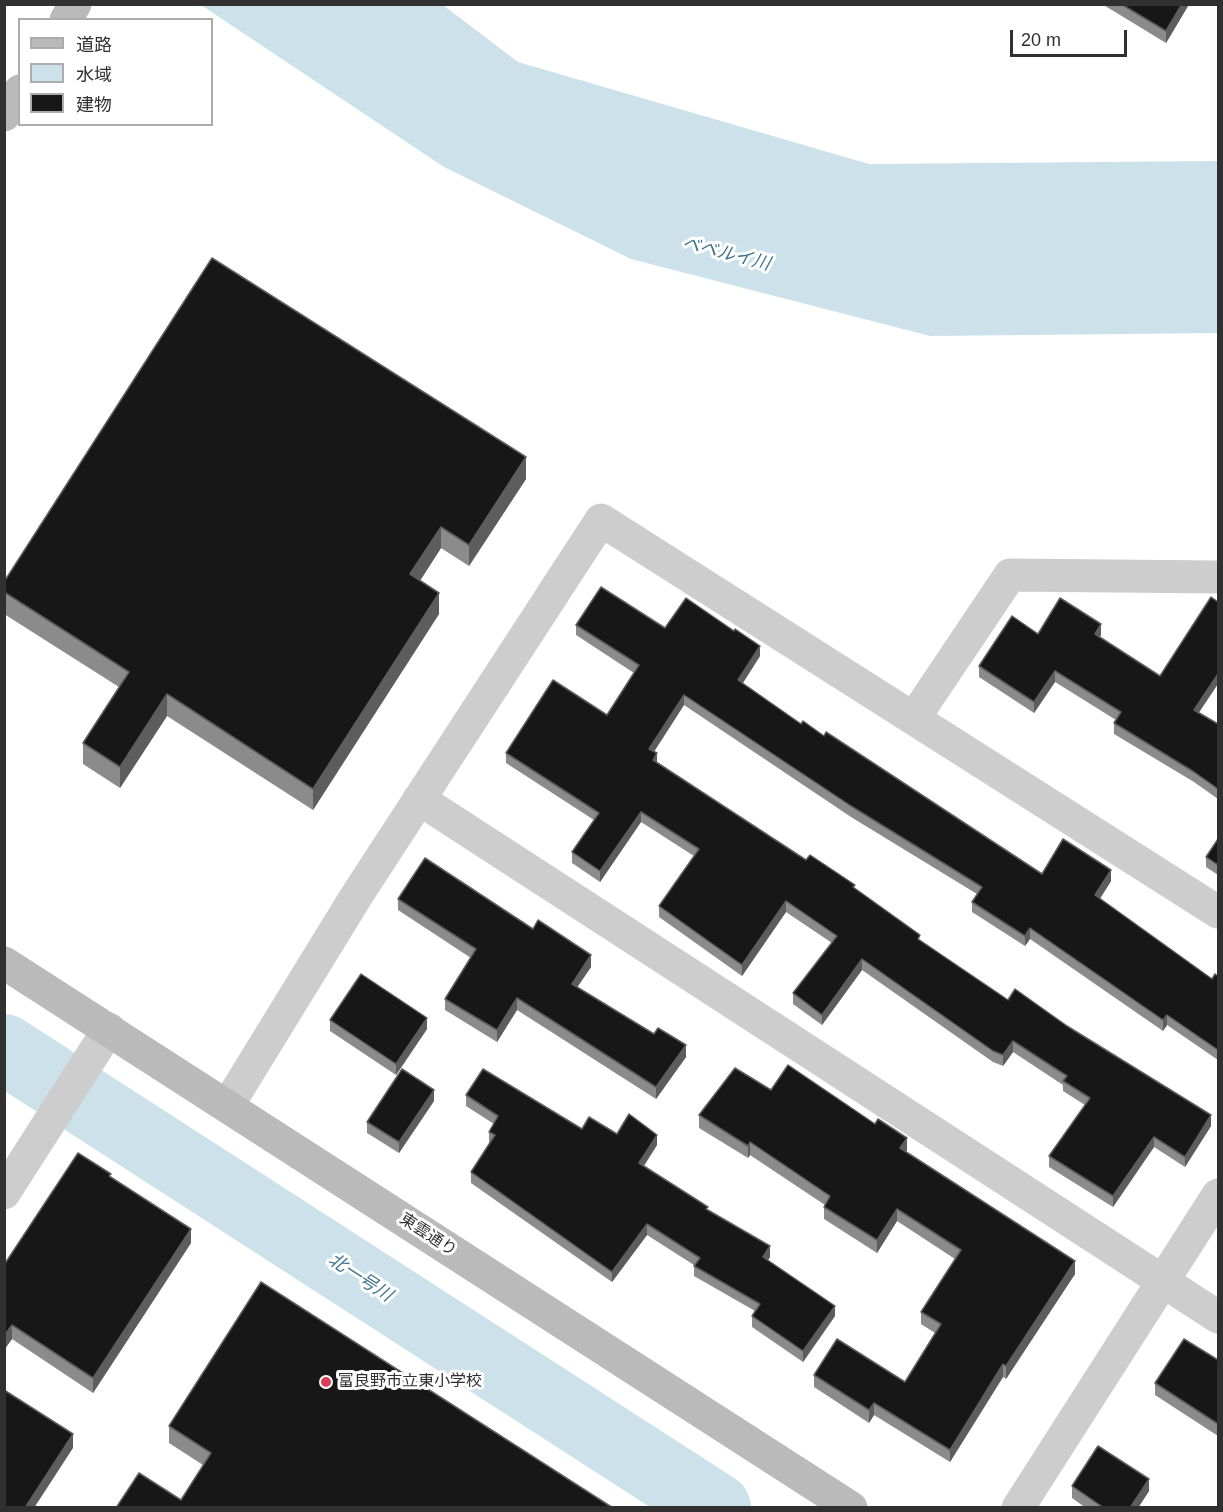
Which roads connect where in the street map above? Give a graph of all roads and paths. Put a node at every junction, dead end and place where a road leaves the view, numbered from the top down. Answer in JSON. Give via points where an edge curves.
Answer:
{"nodes":[{"id":1,"x":75,"y":4,"type":"edge"},
{"id":2,"x":67,"y":18,"type":"edge"},
{"id":3,"x":18,"y":95,"type":"edge"},
{"id":4,"x":4,"y":115,"type":"edge"},
{"id":5,"x":1218,"y":577,"type":"edge"},
{"id":6,"x":914,"y":718,"type":"junction"},
{"id":7,"x":419,"y":799,"type":"junction"},
{"id":8,"x":1218,"y":912,"type":"edge"},
{"id":9,"x":4,"y":963,"type":"edge"},
{"id":10,"x":109,"y":1029,"type":"junction"},
{"id":11,"x":228,"y":1105,"type":"junction"},
{"id":12,"x":4,"y":1193,"type":"edge"},
{"id":13,"x":1218,"y":1195,"type":"edge"},
{"id":14,"x":1162,"y":1280,"type":"junction"},
{"id":15,"x":1218,"y":1317,"type":"edge"},
{"id":16,"x":851,"y":1508,"type":"edge"},
{"id":17,"x":1018,"y":1508,"type":"edge"}],
"edges":[{"from":1,"to":2,"type":"street"},
{"from":3,"to":4,"type":"street"},
{"from":5,"to":6,"type":"street","via":[[1010,575]]},
{"from":6,"to":7,"type":"street","via":[[601,520]]},
{"from":6,"to":8,"type":"street"},
{"from":7,"to":11,"type":"street"},
{"from":7,"to":14,"type":"street"},
{"from":9,"to":10,"type":"street","name":"東雲通り"},
{"from":10,"to":11,"type":"street","name":"東雲通り"},
{"from":10,"to":12,"type":"street"},
{"from":11,"to":16,"type":"street","name":"東雲通り"},
{"from":13,"to":14,"type":"street"},
{"from":14,"to":15,"type":"street"},
{"from":14,"to":17,"type":"street"}]}
